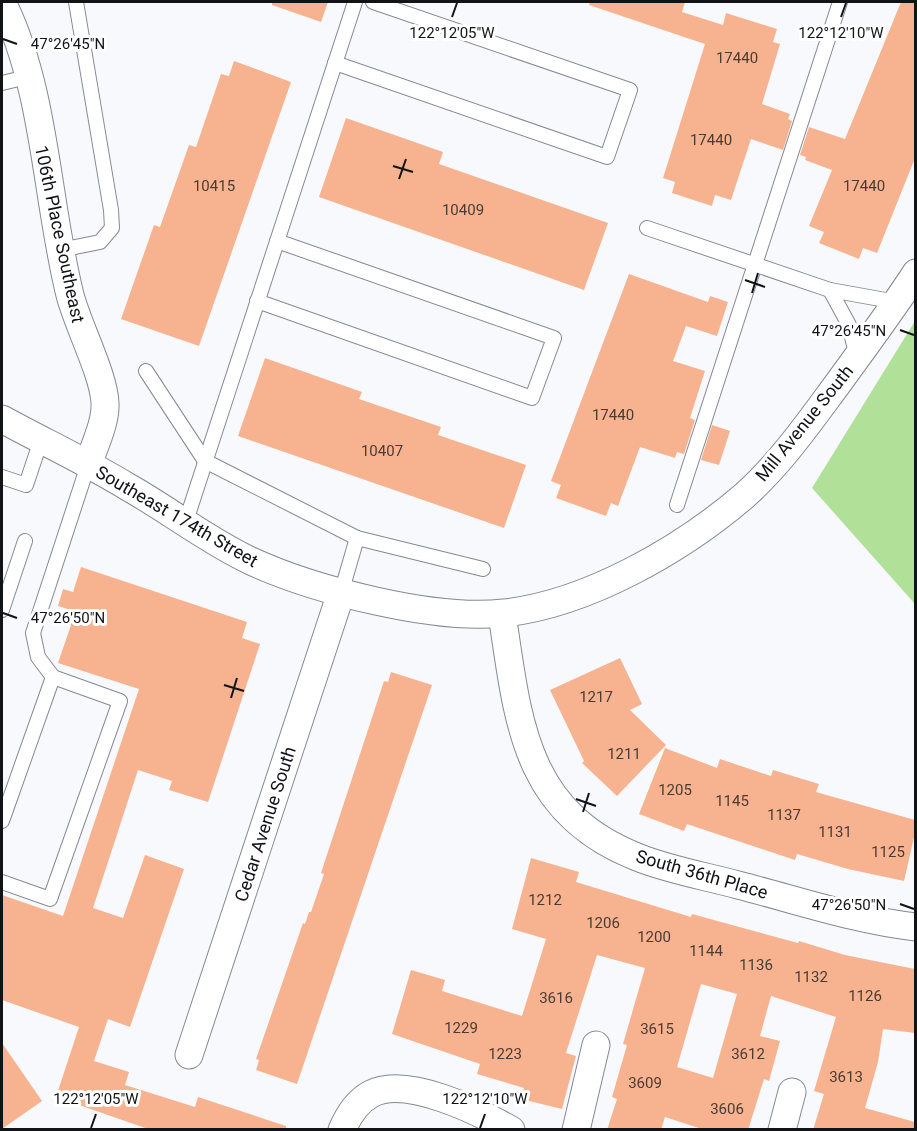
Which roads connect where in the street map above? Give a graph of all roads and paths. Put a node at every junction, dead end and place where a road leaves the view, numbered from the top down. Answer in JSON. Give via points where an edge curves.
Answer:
{"nodes":[{"id":1,"x":2,"y":2,"type":"edge"},
{"id":2,"x":76,"y":2,"type":"edge"},
{"id":3,"x":355,"y":2,"type":"edge"},
{"id":4,"x":373,"y":2,"type":"edge"},
{"id":5,"x":840,"y":2,"type":"edge"},
{"id":6,"x":335,"y":63,"type":"junction"},
{"id":7,"x":30,"y":76,"type":"junction"},
{"id":8,"x":2,"y":83,"type":"edge"},
{"id":9,"x":647,"y":228,"type":"dead end"},
{"id":10,"x":277,"y":241,"type":"junction"},
{"id":11,"x":60,"y":250,"type":"junction"},
{"id":12,"x":755,"y":264,"type":"junction"},
{"id":13,"x":915,"y":273,"type":"edge"},
{"id":14,"x":830,"y":290,"type":"junction"},
{"id":15,"x":257,"y":301,"type":"junction"},
{"id":16,"x":897,"y":302,"type":"junction"},
{"id":17,"x":857,"y":357,"type":"junction"},
{"id":18,"x":146,"y":371,"type":"dead end"},
{"id":19,"x":2,"y":419,"type":"edge"},
{"id":20,"x":41,"y":440,"type":"junction"},
{"id":21,"x":205,"y":461,"type":"junction"},
{"id":22,"x":88,"y":465,"type":"junction"},
{"id":23,"x":2,"y":477,"type":"edge"},
{"id":24,"x":677,"y":505,"type":"dead end"},
{"id":25,"x":186,"y":521,"type":"junction"},
{"id":26,"x":357,"y":538,"type":"junction"},
{"id":27,"x":25,"y":541,"type":"dead end"},
{"id":28,"x":483,"y":569,"type":"dead end"},
{"id":29,"x":341,"y":593,"type":"junction"},
{"id":30,"x":2,"y":610,"type":"edge"},
{"id":31,"x":502,"y":614,"type":"junction"},
{"id":32,"x":53,"y":677,"type":"junction"},
{"id":33,"x":2,"y":821,"type":"edge"},
{"id":34,"x":2,"y":882,"type":"edge"},
{"id":35,"x":915,"y":927,"type":"edge"},
{"id":36,"x":596,"y":1045,"type":"dead end"},
{"id":37,"x":189,"y":1055,"type":"dead end"},
{"id":38,"x":792,"y":1092,"type":"dead end"},
{"id":39,"x":342,"y":1130,"type":"edge"},
{"id":40,"x":512,"y":1130,"type":"edge"},
{"id":41,"x":576,"y":1130,"type":"edge"},
{"id":42,"x":782,"y":1130,"type":"edge"}],
"edges":[{"from":1,"to":7,"type":"street","name":"106th Place Southeast","via":[[16,30]]},
{"from":2,"to":11,"type":"lane","via":[[112,228],[100,242]]},
{"from":3,"to":6,"type":"lane"},
{"from":4,"to":6,"type":"lane","via":[[630,90],[607,157]]},
{"from":5,"to":12,"type":"lane"},
{"from":6,"to":10,"type":"lane"},
{"from":7,"to":8,"type":"lane"},
{"from":7,"to":11,"type":"street","name":"106th Place Southeast"},
{"from":9,"to":12,"type":"lane"},
{"from":10,"to":15,"type":"lane"},
{"from":10,"to":15,"type":"lane","via":[[554,338],[532,398]]},
{"from":11,"to":22,"type":"street","name":"106th Place Southeast","via":[[77,321],[104,393],[104,414]]},
{"from":12,"to":14,"type":"lane"},
{"from":12,"to":24,"type":"lane"},
{"from":13,"to":16,"type":"street","name":"Mill Avenue South"},
{"from":14,"to":16,"type":"lane"},
{"from":14,"to":17,"type":"lane","via":[[849,325]]},
{"from":15,"to":21,"type":"lane"},
{"from":16,"to":17,"type":"street","name":"Mill Avenue South"},
{"from":17,"to":31,"type":"street","name":"Mill Avenue South","via":[[779,460],[745,495],[715,518],[629,572],[561,602]]},
{"from":18,"to":21,"type":"lane"},
{"from":19,"to":20,"type":"street","name":"Southeast 174th Street"},
{"from":20,"to":22,"type":"street","name":"Southeast 174th Street"},
{"from":20,"to":23,"type":"lane","via":[[26,485]]},
{"from":21,"to":25,"type":"lane"},
{"from":21,"to":26,"type":"lane"},
{"from":22,"to":25,"type":"street","name":"Southeast 174th Street"},
{"from":22,"to":32,"type":"lane","via":[[33,633],[38,657]]},
{"from":25,"to":29,"type":"street","name":"Southeast 174th Street","via":[[249,560]]},
{"from":26,"to":28,"type":"lane"},
{"from":26,"to":29,"type":"lane"},
{"from":27,"to":30,"type":"lane"},
{"from":29,"to":31,"type":"street","name":"Southeast 174th Street","via":[[431,610]]},
{"from":29,"to":37,"type":"street","name":"Cedar Avenue South"},
{"from":31,"to":35,"type":"street","name":"South 36th Place","via":[[526,745],[559,803],[588,831],[639,858],[874,921]]},
{"from":32,"to":33,"type":"lane"},
{"from":32,"to":34,"type":"lane","via":[[120,700],[50,899]]},
{"from":36,"to":41,"type":"street"},
{"from":38,"to":42,"type":"street"},
{"from":39,"to":40,"type":"street","via":[[357,1105],[371,1094],[390,1088],[413,1090],[480,1112]]}]}
